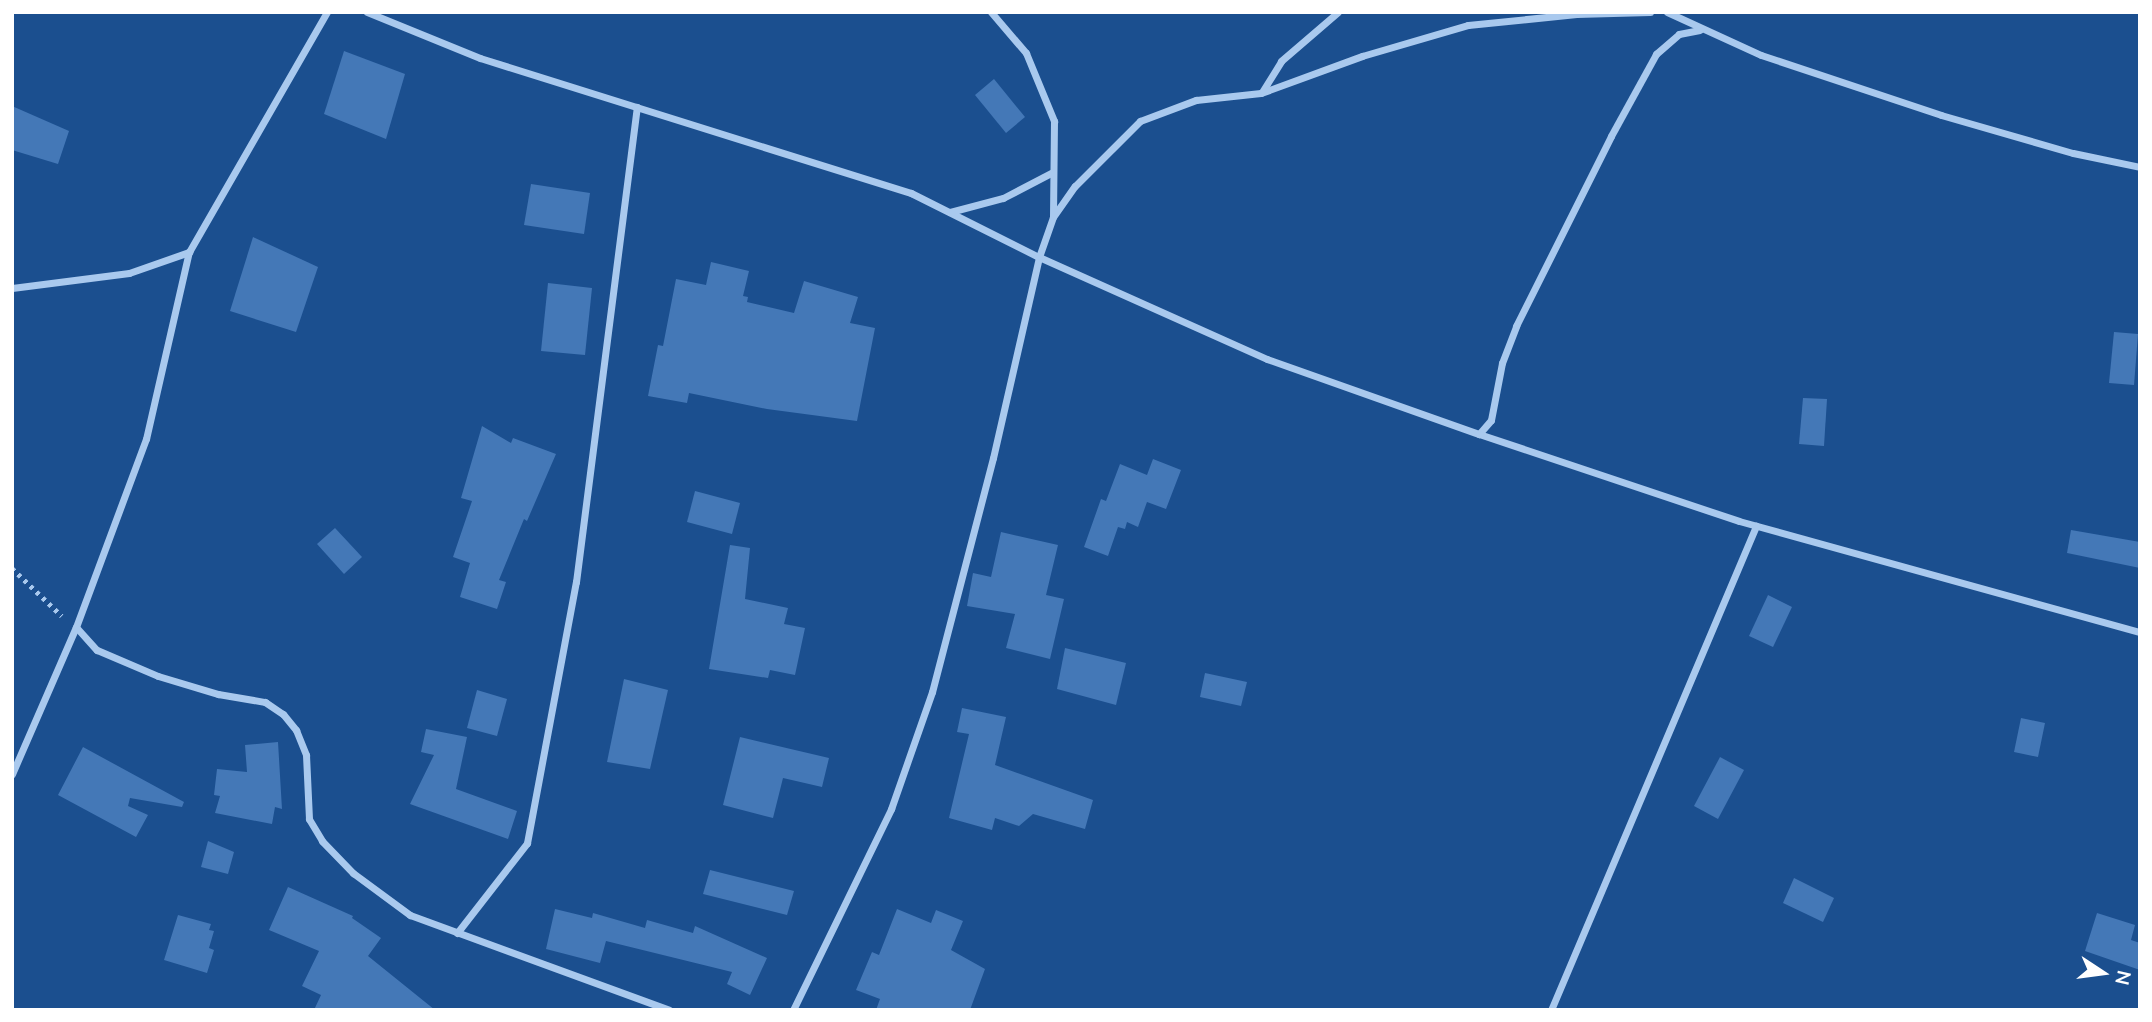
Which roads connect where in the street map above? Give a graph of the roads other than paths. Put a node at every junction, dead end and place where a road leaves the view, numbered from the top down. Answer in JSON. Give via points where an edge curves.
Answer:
{"nodes":[{"id":1,"x":327,"y":12,"type":"edge"},
{"id":2,"x":368,"y":12,"type":"edge"},
{"id":3,"x":991,"y":12,"type":"edge"},
{"id":4,"x":1338,"y":12,"type":"edge"},
{"id":5,"x":1650,"y":12,"type":"edge"},
{"id":6,"x":1667,"y":12,"type":"edge"},
{"id":7,"x":1700,"y":30,"type":"junction"},
{"id":8,"x":1262,"y":93,"type":"junction"},
{"id":9,"x":637,"y":107,"type":"junction"},
{"id":10,"x":2140,"y":167,"type":"edge"},
{"id":11,"x":1053,"y":172,"type":"junction"},
{"id":12,"x":949,"y":212,"type":"junction"},
{"id":13,"x":1053,"y":217,"type":"junction"},
{"id":14,"x":189,"y":252,"type":"junction"},
{"id":15,"x":1039,"y":257,"type":"junction"},
{"id":16,"x":12,"y":288,"type":"edge"},
{"id":17,"x":1479,"y":435,"type":"junction"},
{"id":18,"x":1756,"y":526,"type":"junction"},
{"id":19,"x":76,"y":627,"type":"junction"},
{"id":20,"x":2140,"y":632,"type":"edge"},
{"id":21,"x":12,"y":774,"type":"edge"},
{"id":22,"x":457,"y":933,"type":"junction"},
{"id":23,"x":669,"y":1010,"type":"edge"},
{"id":24,"x":793,"y":1010,"type":"edge"},
{"id":25,"x":1551,"y":1010,"type":"edge"}],
"edges":[{"from":1,"to":14,"type":"street"},
{"from":2,"to":9,"type":"street","via":[[481,58]]},
{"from":3,"to":11,"type":"street","via":[[1026,53],[1054,121]]},
{"from":4,"to":8,"type":"street","via":[[1281,61]]},
{"from":5,"to":8,"type":"street","via":[[1468,25],[1362,56]]},
{"from":6,"to":7,"type":"street"},
{"from":7,"to":10,"type":"street","via":[[1761,55],[1941,114],[2073,153]]},
{"from":7,"to":17,"type":"street","via":[[1679,34],[1656,54],[1611,136],[1516,326],[1502,363],[1491,419]]},
{"from":8,"to":13,"type":"street","via":[[1196,100],[1140,121],[1075,186]]},
{"from":9,"to":12,"type":"street","via":[[911,193]]},
{"from":9,"to":22,"type":"street","via":[[576,582],[527,843]]},
{"from":11,"to":12,"type":"street","via":[[1003,198]]},
{"from":11,"to":13,"type":"street"},
{"from":12,"to":15,"type":"street"},
{"from":13,"to":15,"type":"street"},
{"from":14,"to":16,"type":"street","via":[[129,273]]},
{"from":14,"to":19,"type":"street","via":[[146,439]]},
{"from":15,"to":17,"type":"street","via":[[1267,359]]},
{"from":15,"to":24,"type":"street","via":[[932,692],[891,808]]},
{"from":17,"to":18,"type":"street"},
{"from":18,"to":20,"type":"street"},
{"from":18,"to":25,"type":"street"},
{"from":19,"to":21,"type":"street"},
{"from":19,"to":22,"type":"street","via":[[97,650],[194,687],[265,702],[283,714],[296,730],[306,755],[309,819],[322,841],[353,873],[410,915]]},
{"from":22,"to":23,"type":"street"}]}
